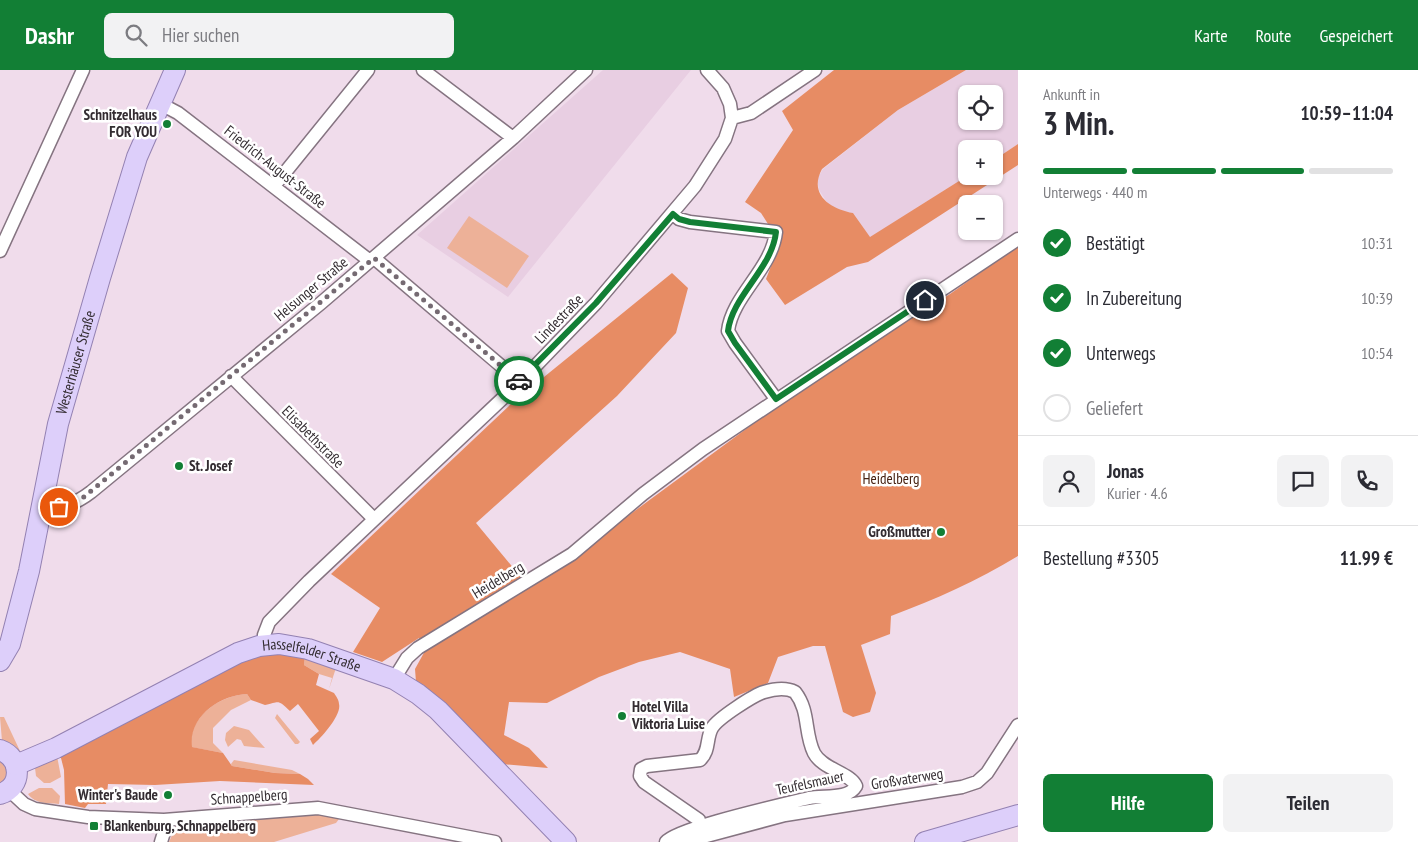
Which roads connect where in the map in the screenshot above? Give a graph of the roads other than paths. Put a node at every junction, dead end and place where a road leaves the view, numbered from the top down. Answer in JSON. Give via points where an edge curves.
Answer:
{"nodes":[{"id":1,"x":83,"y":70,"type":"edge"},
{"id":2,"x":175,"y":70,"type":"edge"},
{"id":3,"x":368,"y":70,"type":"edge"},
{"id":4,"x":423,"y":70,"type":"edge"},
{"id":5,"x":586,"y":70,"type":"edge"},
{"id":6,"x":707,"y":70,"type":"edge"},
{"id":7,"x":815,"y":70,"type":"edge"},
{"id":8,"x":159,"y":103,"type":"junction"},
{"id":9,"x":732,"y":118,"type":"junction"},
{"id":10,"x":513,"y":138,"type":"junction"},
{"id":11,"x":274,"y":186,"type":"junction"},
{"id":12,"x":673,"y":214,"type":"junction"},
{"id":13,"x":1018,"y":239,"type":"edge"},
{"id":14,"x":0,"y":251,"type":"edge"},
{"id":15,"x":372,"y":259,"type":"junction"},
{"id":16,"x":231,"y":376,"type":"junction"},
{"id":17,"x":520,"y":382,"type":"junction"},
{"id":18,"x":776,"y":399,"type":"junction"},
{"id":19,"x":42,"y":505,"type":"junction"},
{"id":20,"x":374,"y":520,"type":"junction"},
{"id":21,"x":266,"y":645,"type":"junction"},
{"id":22,"x":0,"y":660,"type":"edge"},
{"id":23,"x":394,"y":679,"type":"junction"},
{"id":24,"x":1018,"y":725,"type":"edge"},
{"id":25,"x":0,"y":750,"type":"edge"},
{"id":26,"x":16,"y":766,"type":"junction"},
{"id":27,"x":4,"y":792,"type":"edge"},
{"id":28,"x":1018,"y":815,"type":"edge"},
{"id":29,"x":164,"y":820,"type":"junction"},
{"id":30,"x":700,"y":827,"type":"junction"},
{"id":31,"x":562,"y":841,"type":"edge"},
{"id":32,"x":161,"y":842,"type":"edge"},
{"id":33,"x":495,"y":842,"type":"edge"},
{"id":34,"x":666,"y":842,"type":"edge"},
{"id":35,"x":684,"y":842,"type":"edge"},
{"id":36,"x":925,"y":842,"type":"edge"}],
"edges":[{"from":1,"to":14,"type":"street"},
{"from":2,"to":8,"type":"main road","name":"Westerhäuser Straße"},
{"from":3,"to":11,"type":"street"},
{"from":4,"to":10,"type":"street"},
{"from":5,"to":10,"type":"street","name":"Helsunger Straße"},
{"from":6,"to":9,"type":"street","via":[[723,88]]},
{"from":7,"to":9,"type":"street","via":[[751,113]]},
{"from":8,"to":11,"type":"street","name":"Friedrich-August-Straße","via":[[178,113]]},
{"from":8,"to":19,"type":"main road","name":"Westerhäuser Straße","via":[[137,157],[100,278],[58,424]]},
{"from":9,"to":12,"type":"street","name":"Lindestraße","via":[[713,160]]},
{"from":10,"to":15,"type":"street","name":"Helsunger Straße"},
{"from":11,"to":15,"type":"street","name":"Friedrich-August-Straße"},
{"from":12,"to":17,"type":"street","name":"Lindestraße","via":[[596,303]]},
{"from":12,"to":18,"type":"street","via":[[690,222],[776,232],[772,249],[733,315],[728,331]]},
{"from":13,"to":18,"type":"street","name":"Heidelberg"},
{"from":15,"to":16,"type":"street","name":"Helsunger Straße"},
{"from":15,"to":17,"type":"street","name":"Friedrich-August-Straße"},
{"from":16,"to":19,"type":"street","name":"Helsunger Straße","via":[[80,500],[59,507]]},
{"from":16,"to":20,"type":"street","name":"Elisabethstraße"},
{"from":17,"to":20,"type":"street","name":"Lindestraße"},
{"from":18,"to":23,"type":"street","name":"Heidelberg","via":[[650,489],[572,554],[418,648],[407,658]]},
{"from":19,"to":22,"type":"main road","name":"Westerhäuser Straße","via":[[10,644]]},
{"from":20,"to":21,"type":"street","name":"Lindestraße","via":[[269,622],[264,635]]},
{"from":21,"to":23,"type":"main road","name":"Hasselfelder Straße","via":[[308,649]]},
{"from":21,"to":26,"type":"main road","name":"Hasselfelder Straße","via":[[244,650]]},
{"from":23,"to":31,"type":"main road","name":"Hasselfelder Straße","via":[[438,710]]},
{"from":24,"to":35,"type":"street","name":"Großvaterweg","via":[[987,773],[977,782],[785,815]]},
{"from":25,"to":26,"type":"main road","via":[[10,756]]},
{"from":26,"to":27,"type":"main road","via":[[16,779]]},
{"from":27,"to":29,"type":"street","name":"Schnappelberg","via":[[24,804],[48,812],[109,819]]},
{"from":28,"to":36,"type":"main road"},
{"from":29,"to":32,"type":"street"},
{"from":29,"to":33,"type":"street","name":"Schnappelberg","via":[[318,808]]},
{"from":30,"to":30,"type":"street","name":"Teufelsmauer","via":[[854,790],[856,786],[852,780],[814,754],[803,703],[795,692],[782,689],[762,692],[718,720],[710,731],[700,760],[641,768],[640,776],[644,782],[699,820]]},
{"from":30,"to":34,"type":"street","name":"Teufelsmauer"}]}
